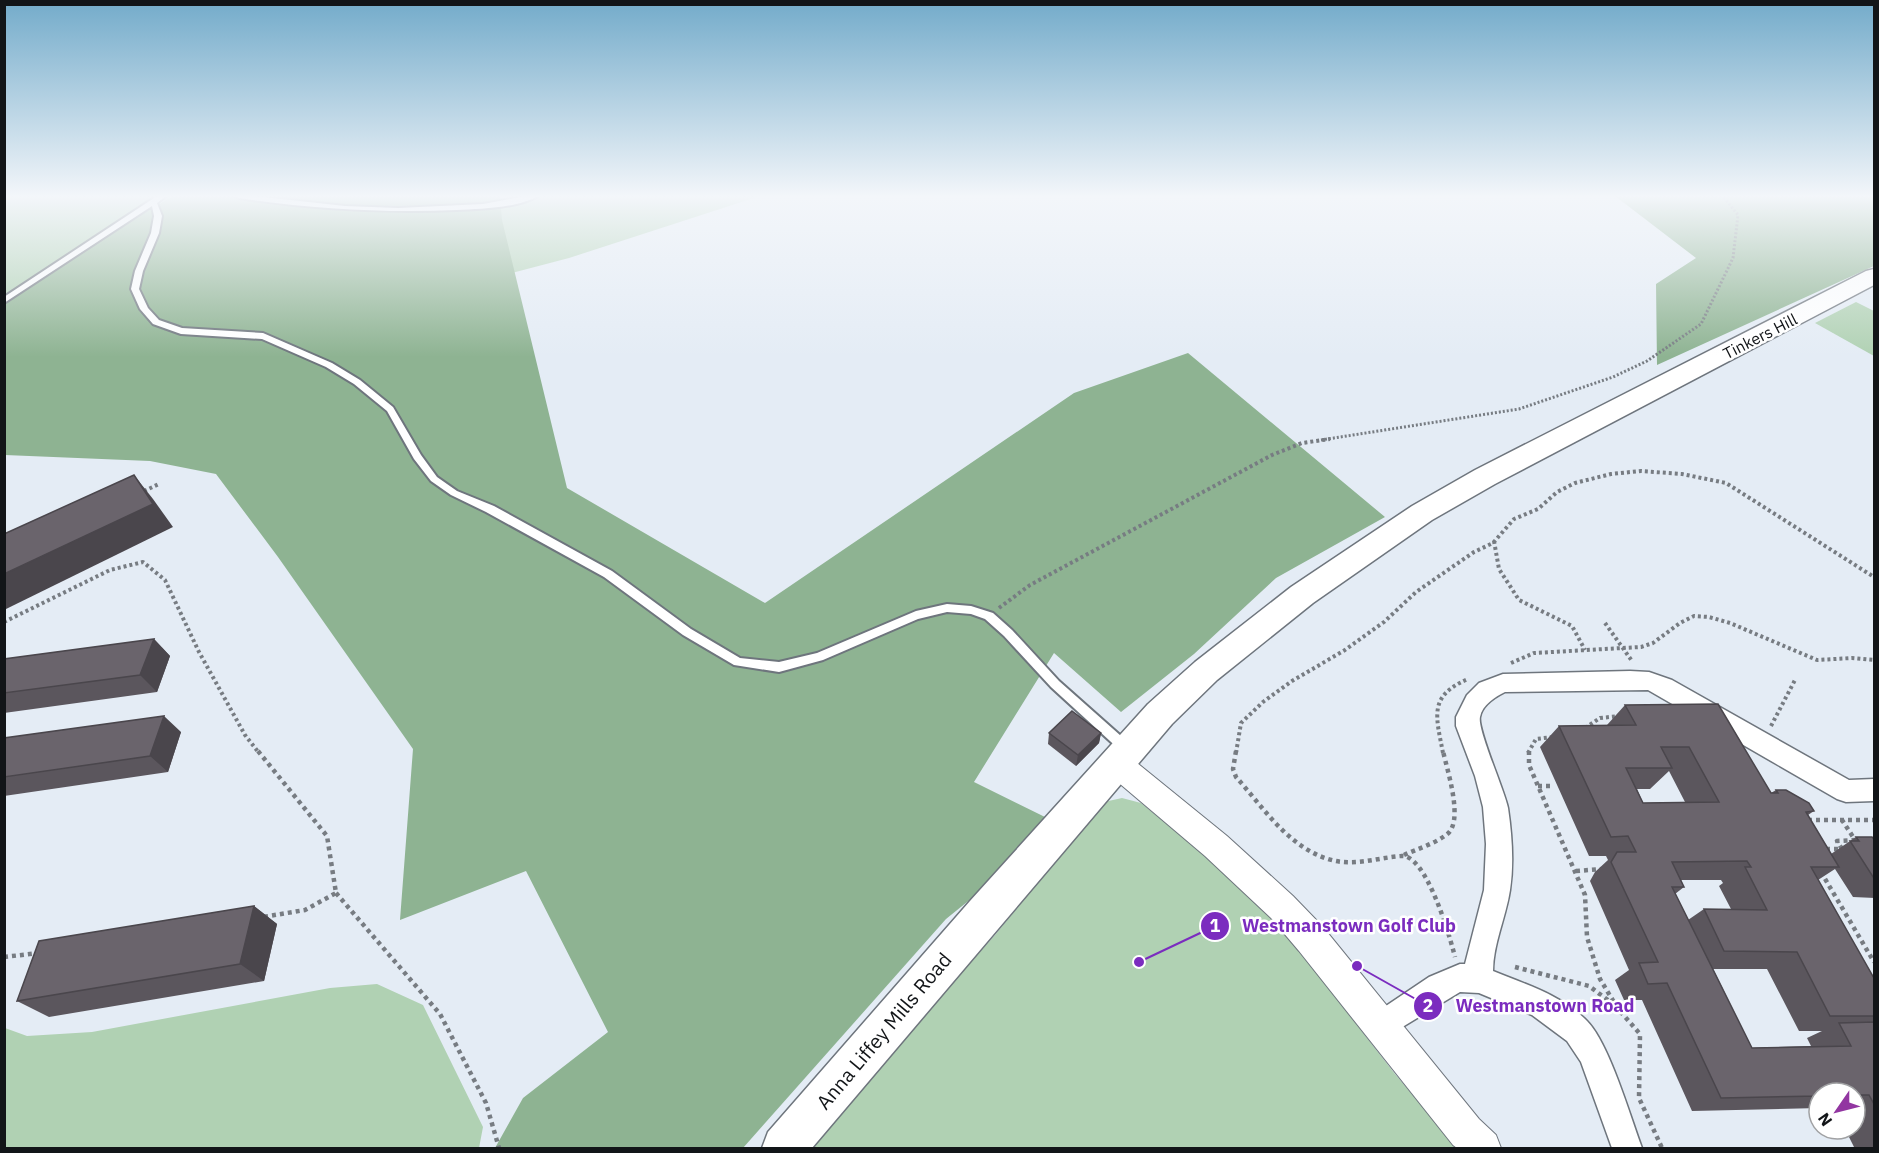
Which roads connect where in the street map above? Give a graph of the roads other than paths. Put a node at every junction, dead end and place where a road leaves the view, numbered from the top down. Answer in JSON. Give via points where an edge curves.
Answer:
{"nodes":[{"id":1,"x":81,"y":250,"type":"edge"},
{"id":2,"x":148,"y":250,"type":"edge"},
{"id":3,"x":1875,"y":276,"type":"edge"},
{"id":4,"x":4,"y":301,"type":"edge"},
{"id":5,"x":1122,"y":756,"type":"junction"},
{"id":6,"x":1875,"y":790,"type":"edge"},
{"id":7,"x":1473,"y":972,"type":"junction"},
{"id":8,"x":1380,"y":1026,"type":"junction"},
{"id":9,"x":784,"y":1149,"type":"edge"},
{"id":10,"x":1482,"y":1149,"type":"edge"},
{"id":11,"x":1627,"y":1149,"type":"edge"}],
"edges":[{"from":1,"to":4,"type":"lane"},
{"from":2,"to":5,"type":"lane","via":[[135,289],[144,309],[156,322],[181,332],[263,336],[329,365],[390,409],[417,457],[434,479],[453,493],[608,574],[687,632],[738,662],[779,667],[819,657],[916,615],[947,608],[971,610],[989,616]]},
{"from":3,"to":5,"type":"main road","name":"Tinkers Hill","via":[[1422,513],[1311,589],[1206,671]]},
{"from":5,"to":8,"type":"street","via":[[1282,907]]},
{"from":5,"to":9,"type":"main road","name":"Anna Liffey Mills Road"},
{"from":6,"to":7,"type":"street","via":[[1846,791],[1649,681],[1494,685],[1481,694],[1470,710],[1468,726],[1492,797],[1499,844],[1497,890]]},
{"from":7,"to":8,"type":"street","via":[[1439,987]]},
{"from":7,"to":11,"type":"street","via":[[1542,1005],[1576,1031],[1592,1054]]},
{"from":8,"to":10,"type":"street"}]}
